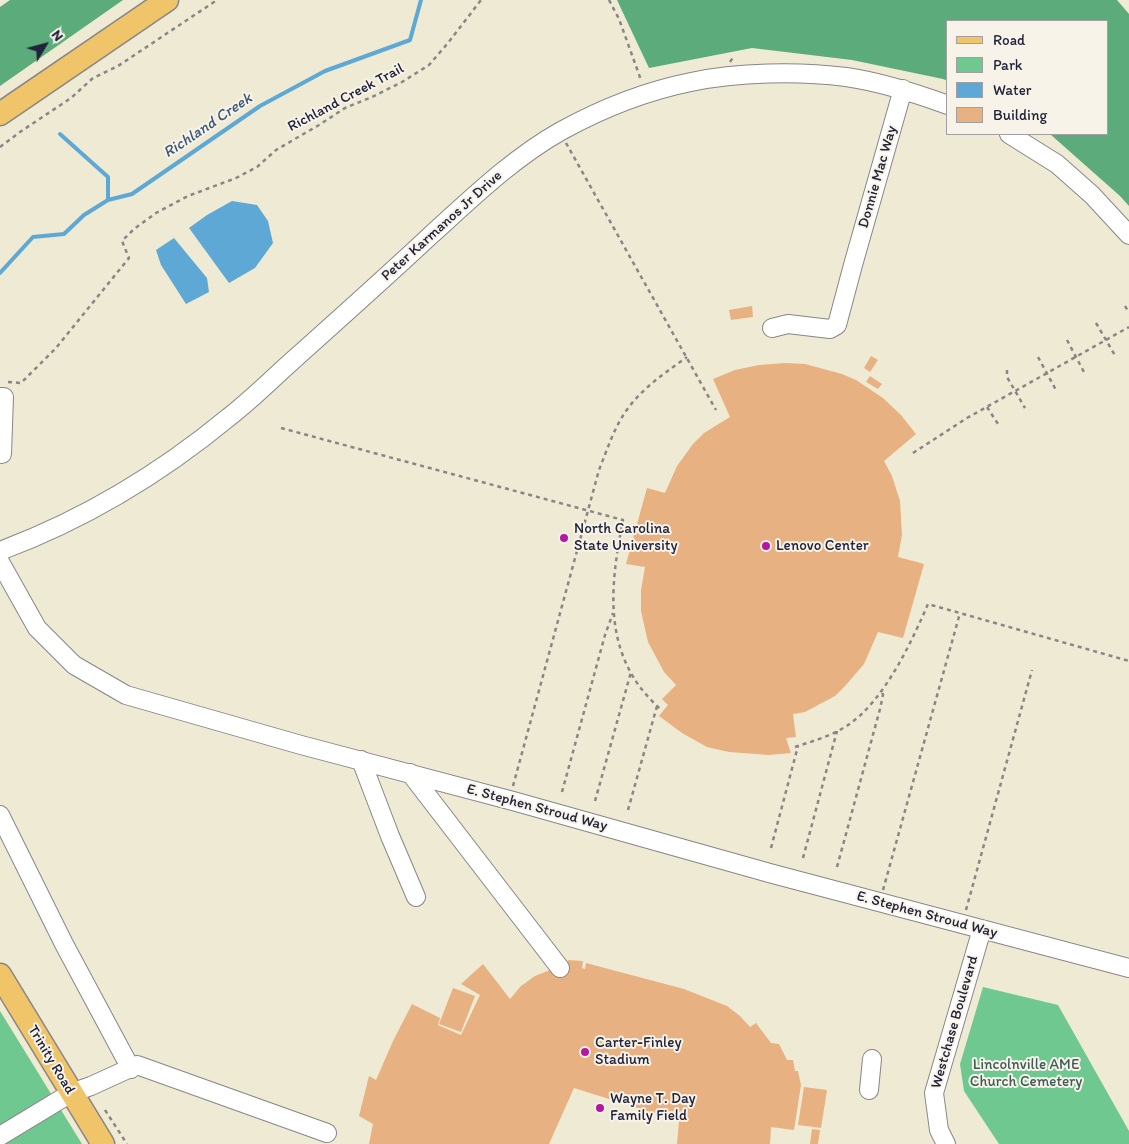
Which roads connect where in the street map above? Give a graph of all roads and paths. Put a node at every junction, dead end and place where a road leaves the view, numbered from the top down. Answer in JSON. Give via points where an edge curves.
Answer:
{"nodes":[{"id":1,"x":167,"y":0,"type":"edge"},
{"id":2,"x":217,"y":0,"type":"edge"},
{"id":3,"x":481,"y":0,"type":"edge"},
{"id":4,"x":609,"y":0,"type":"edge"},
{"id":5,"x":641,"y":82,"type":"dead end"},
{"id":6,"x":903,"y":89,"type":"junction"},
{"id":7,"x":946,"y":104,"type":"edge"},
{"id":8,"x":0,"y":114,"type":"edge"},
{"id":9,"x":1011,"y":135,"type":"edge"},
{"id":10,"x":566,"y":142,"type":"dead end"},
{"id":11,"x":0,"y":147,"type":"edge"},
{"id":12,"x":1129,"y":235,"type":"edge"},
{"id":13,"x":1125,"y":306,"type":"dead end"},
{"id":14,"x":1129,"y":313,"type":"edge"},
{"id":15,"x":1096,"y":323,"type":"dead end"},
{"id":16,"x":1129,"y":327,"type":"edge"},
{"id":17,"x":772,"y":328,"type":"dead end"},
{"id":18,"x":1068,"y":340,"type":"dead end"},
{"id":19,"x":1106,"y":340,"type":"junction"},
{"id":20,"x":1038,"y":357,"type":"dead end"},
{"id":21,"x":1116,"y":357,"type":"dead end"},
{"id":22,"x":687,"y":358,"type":"junction"},
{"id":23,"x":1075,"y":358,"type":"junction"},
{"id":24,"x":1007,"y":370,"type":"dead end"},
{"id":25,"x":1046,"y":374,"type":"junction"},
{"id":26,"x":1085,"y":374,"type":"dead end"},
{"id":27,"x":3,"y":390,"type":"edge"},
{"id":28,"x":1056,"y":390,"type":"dead end"},
{"id":29,"x":1016,"y":391,"type":"junction"},
{"id":30,"x":987,"y":407,"type":"junction"},
{"id":31,"x":1025,"y":408,"type":"dead end"},
{"id":32,"x":716,"y":410,"type":"dead end"},
{"id":33,"x":998,"y":424,"type":"dead end"},
{"id":34,"x":281,"y":428,"type":"dead end"},
{"id":35,"x":913,"y":453,"type":"dead end"},
{"id":36,"x":2,"y":454,"type":"dead end"},
{"id":37,"x":588,"y":511,"type":"junction"},
{"id":38,"x":0,"y":551,"type":"edge"},
{"id":39,"x":0,"y":562,"type":"edge"},
{"id":40,"x":613,"y":612,"type":"junction"},
{"id":41,"x":960,"y":613,"type":"junction"},
{"id":42,"x":1129,"y":661,"type":"edge"},
{"id":43,"x":1032,"y":670,"type":"dead end"},
{"id":44,"x":631,"y":672,"type":"junction"},
{"id":45,"x":882,"y":690,"type":"junction"},
{"id":46,"x":657,"y":706,"type":"junction"},
{"id":47,"x":661,"y":710,"type":"dead end"},
{"id":48,"x":837,"y":731,"type":"junction"},
{"id":49,"x":361,"y":760,"type":"junction"},
{"id":50,"x":410,"y":774,"type":"junction"},
{"id":51,"x":512,"y":790,"type":"dead end"},
{"id":52,"x":562,"y":792,"type":"dead end"},
{"id":53,"x":595,"y":801,"type":"dead end"},
{"id":54,"x":628,"y":810,"type":"dead end"},
{"id":55,"x":0,"y":815,"type":"edge"},
{"id":56,"x":771,"y":848,"type":"dead end"},
{"id":57,"x":804,"y":858,"type":"dead end"},
{"id":58,"x":836,"y":867,"type":"dead end"},
{"id":59,"x":882,"y":891,"type":"dead end"},
{"id":60,"x":416,"y":897,"type":"dead end"},
{"id":61,"x":965,"y":914,"type":"dead end"},
{"id":62,"x":982,"y":929,"type":"junction"},
{"id":63,"x":560,"y":968,"type":"dead end"},
{"id":64,"x":1129,"y":968,"type":"edge"},
{"id":65,"x":0,"y":975,"type":"edge"},
{"id":66,"x":872,"y":1059,"type":"dead end"},
{"id":67,"x":131,"y":1069,"type":"junction"},
{"id":68,"x":869,"y":1090,"type":"dead end"},
{"id":69,"x":71,"y":1092,"type":"junction"},
{"id":70,"x":105,"y":1110,"type":"dead end"},
{"id":71,"x":328,"y":1133,"type":"dead end"},
{"id":72,"x":0,"y":1136,"type":"edge"},
{"id":73,"x":103,"y":1144,"type":"edge"},
{"id":74,"x":127,"y":1144,"type":"edge"},
{"id":75,"x":946,"y":1144,"type":"edge"}],
"edges":[{"from":1,"to":8,"type":"main road"},
{"from":2,"to":11,"type":"path","via":[[118,66],[93,78],[71,98]]},
{"from":3,"to":27,"type":"path","name":"Richland Creek Trail","via":[[428,65],[402,82],[345,108],[276,150],[257,167],[188,196],[134,229],[122,241],[129,258],[61,343],[21,383]]},
{"from":4,"to":5,"type":"path"},
{"from":6,"to":7,"type":"street","name":"Peter Karmanos Jr Drive"},
{"from":6,"to":17,"type":"street","name":"Donnie Mac Way","via":[[837,325],[830,329],[788,324]]},
{"from":6,"to":38,"type":"street","name":"Peter Karmanos Jr Drive","via":[[846,78],[795,74],[736,76],[691,82],[646,95],[607,109],[560,132],[512,164],[465,204],[230,417],[150,476],[99,507],[36,538]]},
{"from":9,"to":12,"type":"street","via":[[1057,164],[1092,195]]},
{"from":10,"to":22,"type":"path"},
{"from":13,"to":14,"type":"path"},
{"from":15,"to":19,"type":"path"},
{"from":16,"to":19,"type":"path"},
{"from":18,"to":23,"type":"path"},
{"from":19,"to":21,"type":"path"},
{"from":19,"to":23,"type":"path"},
{"from":20,"to":25,"type":"path"},
{"from":22,"to":32,"type":"path"},
{"from":22,"to":37,"type":"path","via":[[645,389],[626,410],[599,470]]},
{"from":23,"to":25,"type":"path"},
{"from":23,"to":26,"type":"path"},
{"from":24,"to":29,"type":"path","via":[[1007,377]]},
{"from":25,"to":28,"type":"path"},
{"from":25,"to":29,"type":"path"},
{"from":27,"to":36,"type":"street"},
{"from":29,"to":30,"type":"path"},
{"from":29,"to":31,"type":"path"},
{"from":30,"to":33,"type":"path"},
{"from":30,"to":35,"type":"path"},
{"from":34,"to":37,"type":"path"},
{"from":37,"to":40,"type":"path","via":[[623,520],[615,570]]},
{"from":37,"to":51,"type":"path"},
{"from":39,"to":49,"type":"street","name":"E. Stephen Stroud Way","via":[[37,628],[74,665],[126,695]]},
{"from":40,"to":44,"type":"path","via":[[619,648]]},
{"from":40,"to":52,"type":"path"},
{"from":41,"to":42,"type":"path"},
{"from":41,"to":45,"type":"path","via":[[928,604],[916,632]]},
{"from":41,"to":59,"type":"path"},
{"from":43,"to":61,"type":"path"},
{"from":44,"to":46,"type":"path","via":[[640,688]]},
{"from":44,"to":53,"type":"path"},
{"from":45,"to":48,"type":"path","via":[[871,705],[849,725]]},
{"from":45,"to":58,"type":"path","via":[[880,709]]},
{"from":46,"to":47,"type":"path"},
{"from":46,"to":54,"type":"path"},
{"from":48,"to":56,"type":"path","via":[[796,747]]},
{"from":48,"to":57,"type":"path"},
{"from":49,"to":50,"type":"street","name":"E. Stephen Stroud Way"},
{"from":49,"to":60,"type":"street"},
{"from":50,"to":62,"type":"street","name":"E. Stephen Stroud Way"},
{"from":50,"to":63,"type":"street"},
{"from":55,"to":67,"type":"street"},
{"from":62,"to":64,"type":"street","name":"E. Stephen Stroud Way"},
{"from":62,"to":75,"type":"street","name":"Westchase Boulevard","via":[[934,1093],[939,1130]]},
{"from":65,"to":69,"type":"main road","name":"Trinity Road"},
{"from":66,"to":68,"type":"street"},
{"from":67,"to":69,"type":"street"},
{"from":67,"to":71,"type":"street","via":[[137,1065]]},
{"from":69,"to":72,"type":"street"},
{"from":69,"to":73,"type":"main road","name":"Trinity Road"},
{"from":70,"to":74,"type":"path"}]}
